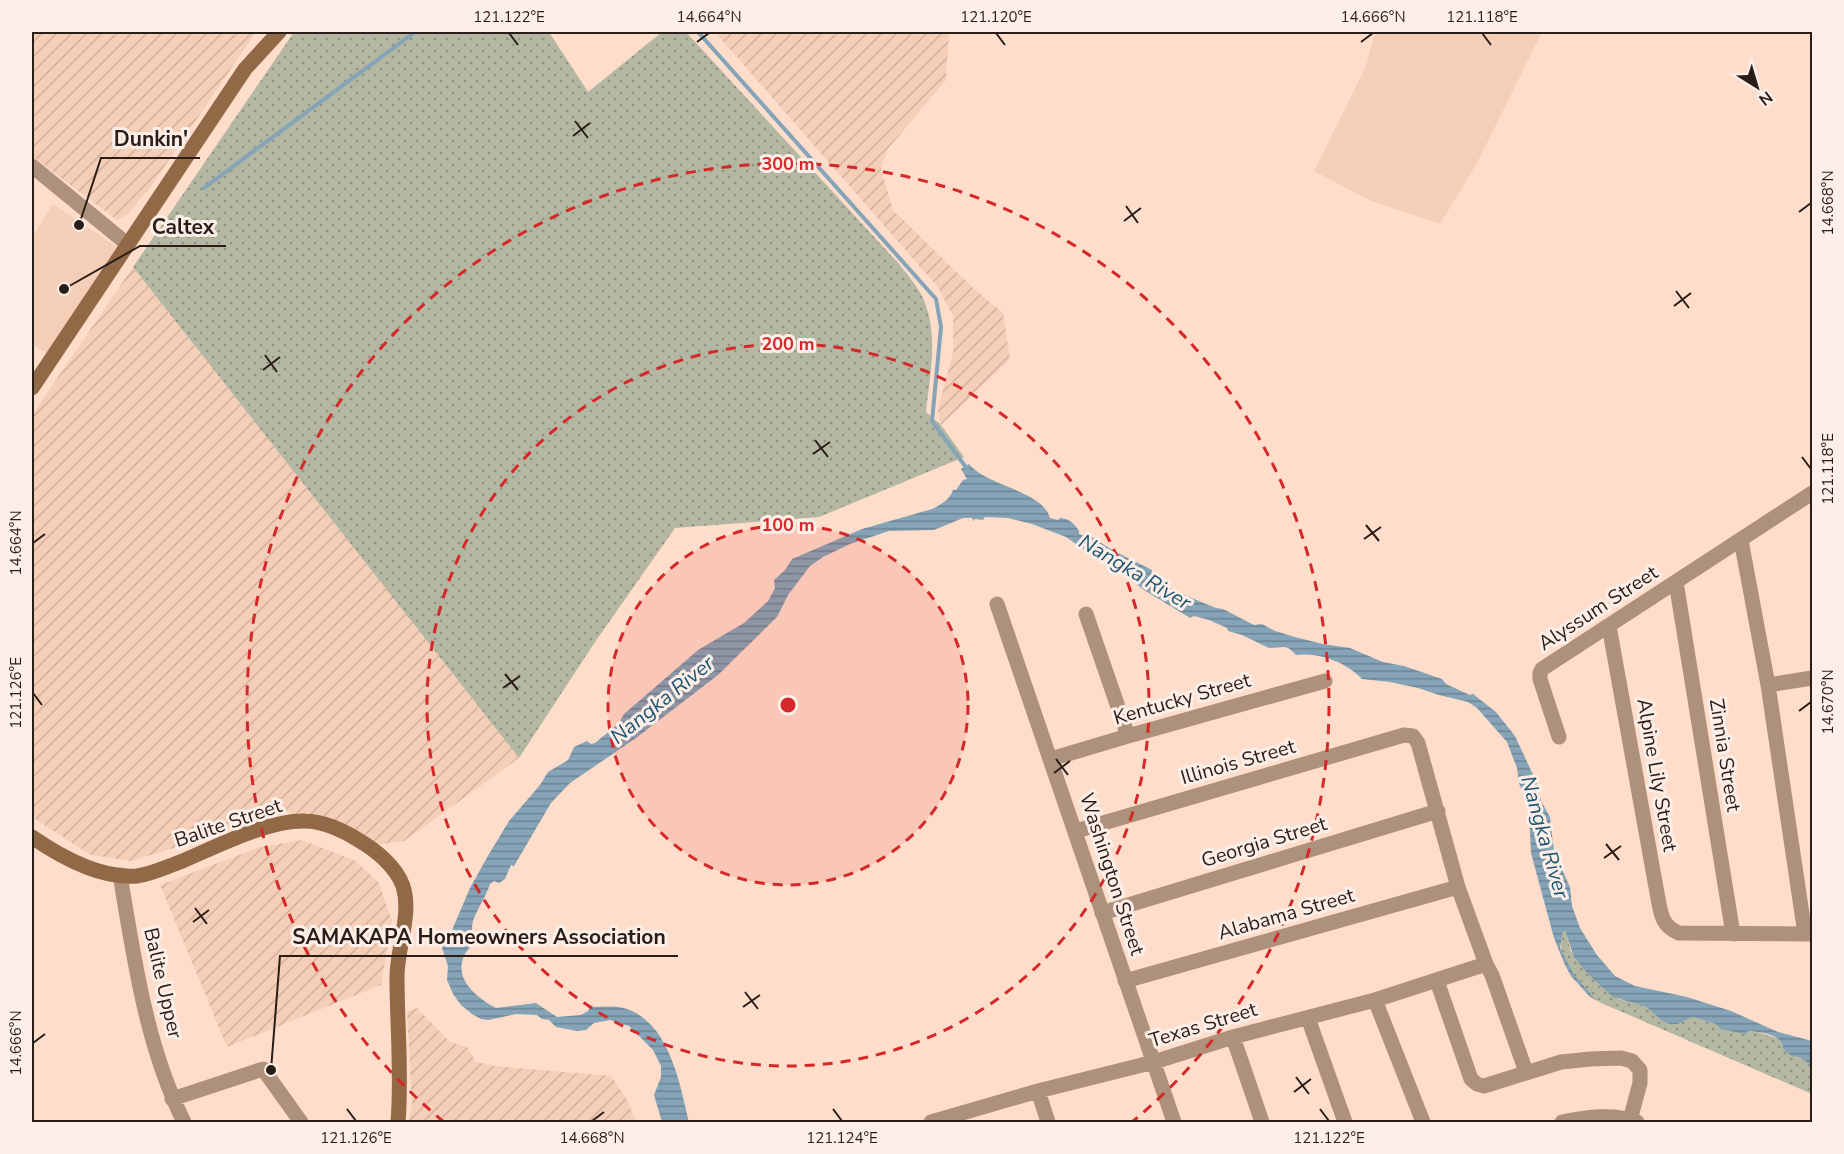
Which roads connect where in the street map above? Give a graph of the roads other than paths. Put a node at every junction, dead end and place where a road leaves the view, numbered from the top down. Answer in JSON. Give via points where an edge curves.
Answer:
{"nodes":[{"id":1,"x":279,"y":32,"type":"edge"},
{"id":2,"x":32,"y":166,"type":"edge"},
{"id":3,"x":126,"y":243,"type":"junction"},
{"id":4,"x":32,"y":388,"type":"edge"},
{"id":5,"x":1812,"y":492,"type":"edge"},
{"id":6,"x":1741,"y":540,"type":"junction"},
{"id":7,"x":1676,"y":582,"type":"junction"},
{"id":8,"x":997,"y":604,"type":"dead end"},
{"id":9,"x":1086,"y":614,"type":"dead end"},
{"id":10,"x":1609,"y":626,"type":"junction"},
{"id":11,"x":1812,"y":678,"type":"edge"},
{"id":12,"x":1324,"y":681,"type":"dead end"},
{"id":13,"x":1768,"y":685,"type":"junction"},
{"id":14,"x":1128,"y":736,"type":"junction"},
{"id":15,"x":1558,"y":737,"type":"dead end"},
{"id":16,"x":1051,"y":759,"type":"junction"},
{"id":17,"x":1438,"y":811,"type":"junction"},
{"id":18,"x":1076,"y":831,"type":"junction"},
{"id":19,"x":32,"y":837,"type":"edge"},
{"id":20,"x":120,"y":875,"type":"junction"},
{"id":21,"x":1458,"y":887,"type":"junction"},
{"id":22,"x":1102,"y":913,"type":"junction"},
{"id":23,"x":1733,"y":934,"type":"junction"},
{"id":24,"x":1809,"y":934,"type":"edge"},
{"id":25,"x":1486,"y":964,"type":"junction"},
{"id":26,"x":1125,"y":981,"type":"junction"},
{"id":27,"x":1437,"y":981,"type":"junction"},
{"id":28,"x":1376,"y":1000,"type":"junction"},
{"id":29,"x":1308,"y":1018,"type":"junction"},
{"id":30,"x":1233,"y":1037,"type":"junction"},
{"id":31,"x":1154,"y":1062,"type":"junction"},
{"id":32,"x":1526,"y":1071,"type":"junction"},
{"id":33,"x":1038,"y":1092,"type":"junction"},
{"id":34,"x":172,"y":1099,"type":"junction"},
{"id":35,"x":948,"y":1120,"type":"edge"},
{"id":36,"x":1634,"y":1121,"type":"edge"},
{"id":37,"x":184,"y":1122,"type":"edge"},
{"id":38,"x":301,"y":1122,"type":"edge"},
{"id":39,"x":398,"y":1122,"type":"edge"},
{"id":40,"x":931,"y":1122,"type":"edge"},
{"id":41,"x":1048,"y":1122,"type":"edge"},
{"id":42,"x":1174,"y":1122,"type":"edge"},
{"id":43,"x":1262,"y":1122,"type":"edge"},
{"id":44,"x":1345,"y":1122,"type":"edge"},
{"id":45,"x":1424,"y":1122,"type":"edge"},
{"id":46,"x":1562,"y":1122,"type":"edge"}],
"edges":[{"from":1,"to":3,"type":"main road","via":[[245,69]]},
{"from":2,"to":3,"type":"street"},
{"from":3,"to":4,"type":"main road"},
{"from":5,"to":6,"type":"street","name":"Alyssum Street"},
{"from":6,"to":7,"type":"street","name":"Alyssum Street"},
{"from":6,"to":13,"type":"street"},
{"from":7,"to":10,"type":"street","name":"Alyssum Street"},
{"from":7,"to":23,"type":"street","name":"Zinnia Street"},
{"from":8,"to":16,"type":"street","name":"Washington Street"},
{"from":9,"to":14,"type":"street"},
{"from":10,"to":15,"type":"street","name":"Alyssum Street","via":[[1540,673]]},
{"from":10,"to":23,"type":"street","name":"Alpine Lily Street","via":[[1662,919],[1668,929],[1679,933]]},
{"from":11,"to":13,"type":"street"},
{"from":12,"to":14,"type":"street","name":"Kentucky Street"},
{"from":13,"to":24,"type":"street"},
{"from":14,"to":16,"type":"street","name":"Kentucky Street"},
{"from":16,"to":18,"type":"street","name":"Washington Street"},
{"from":17,"to":18,"type":"street","name":"Illinois Street","via":[[1418,743],[1413,736],[1404,735]]},
{"from":17,"to":21,"type":"street"},
{"from":17,"to":22,"type":"street","name":"Georgia Street"},
{"from":18,"to":22,"type":"street","name":"Washington Street"},
{"from":19,"to":20,"type":"main road","name":"Balite Street","via":[[85,866]]},
{"from":20,"to":34,"type":"street","name":"Balite Upper","via":[[141,998]]},
{"from":20,"to":39,"type":"main road","name":"Balite Street","via":[[137,876],[161,869],[286,821],[308,820],[332,827],[372,848],[389,864],[406,898],[397,974]]},
{"from":21,"to":25,"type":"street"},
{"from":21,"to":26,"type":"street","name":"Alabama Street"},
{"from":22,"to":26,"type":"street","name":"Washington Street"},
{"from":23,"to":24,"type":"street"},
{"from":25,"to":27,"type":"street","name":"Texas Street"},
{"from":25,"to":32,"type":"street"},
{"from":26,"to":31,"type":"street","name":"Washington Street"},
{"from":27,"to":28,"type":"street","name":"Texas Street"},
{"from":27,"to":32,"type":"street","via":[[1471,1079],[1484,1086]]},
{"from":28,"to":29,"type":"street","name":"Texas Street"},
{"from":28,"to":45,"type":"street"},
{"from":29,"to":30,"type":"street","name":"Texas Street"},
{"from":29,"to":44,"type":"street"},
{"from":30,"to":31,"type":"street","name":"Texas Street"},
{"from":30,"to":43,"type":"street"},
{"from":31,"to":33,"type":"street","name":"Texas Street"},
{"from":31,"to":42,"type":"street","name":"Washington Street"},
{"from":32,"to":36,"type":"street","via":[[1591,1059],[1632,1061],[1640,1070]]},
{"from":33,"to":35,"type":"street","name":"Texas Street"},
{"from":33,"to":41,"type":"street"},
{"from":34,"to":37,"type":"street","name":"Balite Upper"},
{"from":34,"to":38,"type":"street","via":[[263,1069]]},
{"from":35,"to":40,"type":"street","name":"Texas Street"},
{"from":36,"to":46,"type":"street","via":[[1601,1117]]}]}
